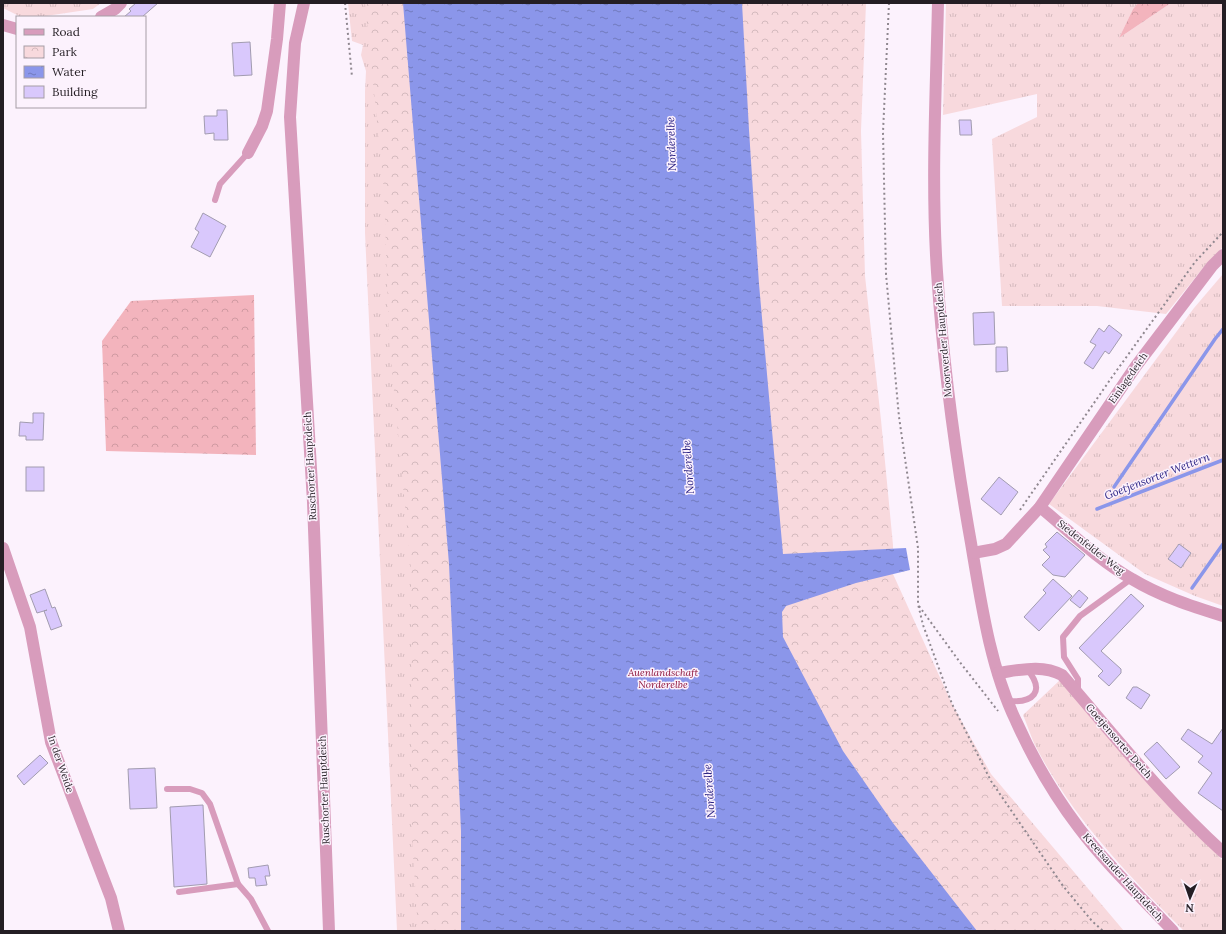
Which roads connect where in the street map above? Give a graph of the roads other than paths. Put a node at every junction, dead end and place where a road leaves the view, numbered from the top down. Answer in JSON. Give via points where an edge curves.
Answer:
{"nodes":[{"id":1,"x":121,"y":3,"type":"edge"},
{"id":2,"x":280,"y":3,"type":"edge"},
{"id":3,"x":304,"y":3,"type":"edge"},
{"id":4,"x":938,"y":3,"type":"edge"},
{"id":5,"x":102,"y":16,"type":"edge"},
{"id":6,"x":3,"y":25,"type":"edge"},
{"id":7,"x":16,"y":29,"type":"edge"},
{"id":8,"x":248,"y":153,"type":"joint"},
{"id":9,"x":214,"y":200,"type":"dead end"},
{"id":10,"x":1223,"y":255,"type":"edge"},
{"id":11,"x":1040,"y":507,"type":"junction"},
{"id":12,"x":3,"y":548,"type":"edge"},
{"id":13,"x":973,"y":553,"type":"junction"},
{"id":14,"x":1131,"y":579,"type":"junction"},
{"id":15,"x":1223,"y":616,"type":"edge"},
{"id":16,"x":1027,"y":669,"type":"junction"},
{"id":17,"x":998,"y":673,"type":"junction"},
{"id":18,"x":1078,"y":694,"type":"junction"},
{"id":19,"x":1008,"y":701,"type":"junction"},
{"id":20,"x":167,"y":789,"type":"dead end"},
{"id":21,"x":1223,"y":852,"type":"edge"},
{"id":22,"x":238,"y":884,"type":"junction"},
{"id":23,"x":179,"y":892,"type":"dead end"},
{"id":24,"x":119,"y":931,"type":"edge"},
{"id":25,"x":268,"y":931,"type":"edge"},
{"id":26,"x":329,"y":931,"type":"edge"},
{"id":27,"x":1173,"y":931,"type":"edge"}],
"edges":[{"from":1,"to":5,"type":"street"},
{"from":2,"to":8,"type":"street","via":[[267,111]]},
{"from":3,"to":26,"type":"street","name":"Ruschorter Hauptdeich","via":[[295,43],[290,116],[312,502]]},
{"from":4,"to":13,"type":"street","name":"Moorwerder Hauptdeich","via":[[934,117],[937,270],[950,410]]},
{"from":6,"to":7,"type":"street"},
{"from":8,"to":9,"type":"lane","via":[[220,184]]},
{"from":10,"to":11,"type":"street","name":"Einlagedeich","via":[[1136,366]]},
{"from":11,"to":13,"type":"street","via":[[1006,544]]},
{"from":11,"to":14,"type":"street","name":"Siedenfelder Weg"},
{"from":12,"to":24,"type":"street","name":"In der Weide","via":[[30,627],[51,742],[111,898]]},
{"from":13,"to":17,"type":"street","name":"Moorwerder Hauptdeich","via":[[985,624]]},
{"from":14,"to":15,"type":"street","name":"Siedenfelder Weg","via":[[1165,596]]},
{"from":14,"to":18,"type":"lane","via":[[1080,616],[1063,637],[1064,657],[1078,679]]},
{"from":16,"to":17,"type":"street","name":"Goetjensorter Deich"},
{"from":16,"to":18,"type":"street","name":"Goetjensorter Deich","via":[[1052,670],[1062,675]]},
{"from":16,"to":19,"type":"lane","via":[[1036,685],[1034,694],[1023,701]]},
{"from":17,"to":19,"type":"street","name":"Kreetsander Hauptdeich"},
{"from":18,"to":21,"type":"street","name":"Goetjensorter Deich","via":[[1150,778]]},
{"from":19,"to":27,"type":"street","name":"Kreetsander Hauptdeich","via":[[1015,720],[1044,775],[1080,829],[1106,861]]},
{"from":20,"to":22,"type":"lane","via":[[190,789],[202,793],[210,804]]},
{"from":22,"to":23,"type":"lane"},
{"from":22,"to":25,"type":"lane","via":[[251,899]]}]}
